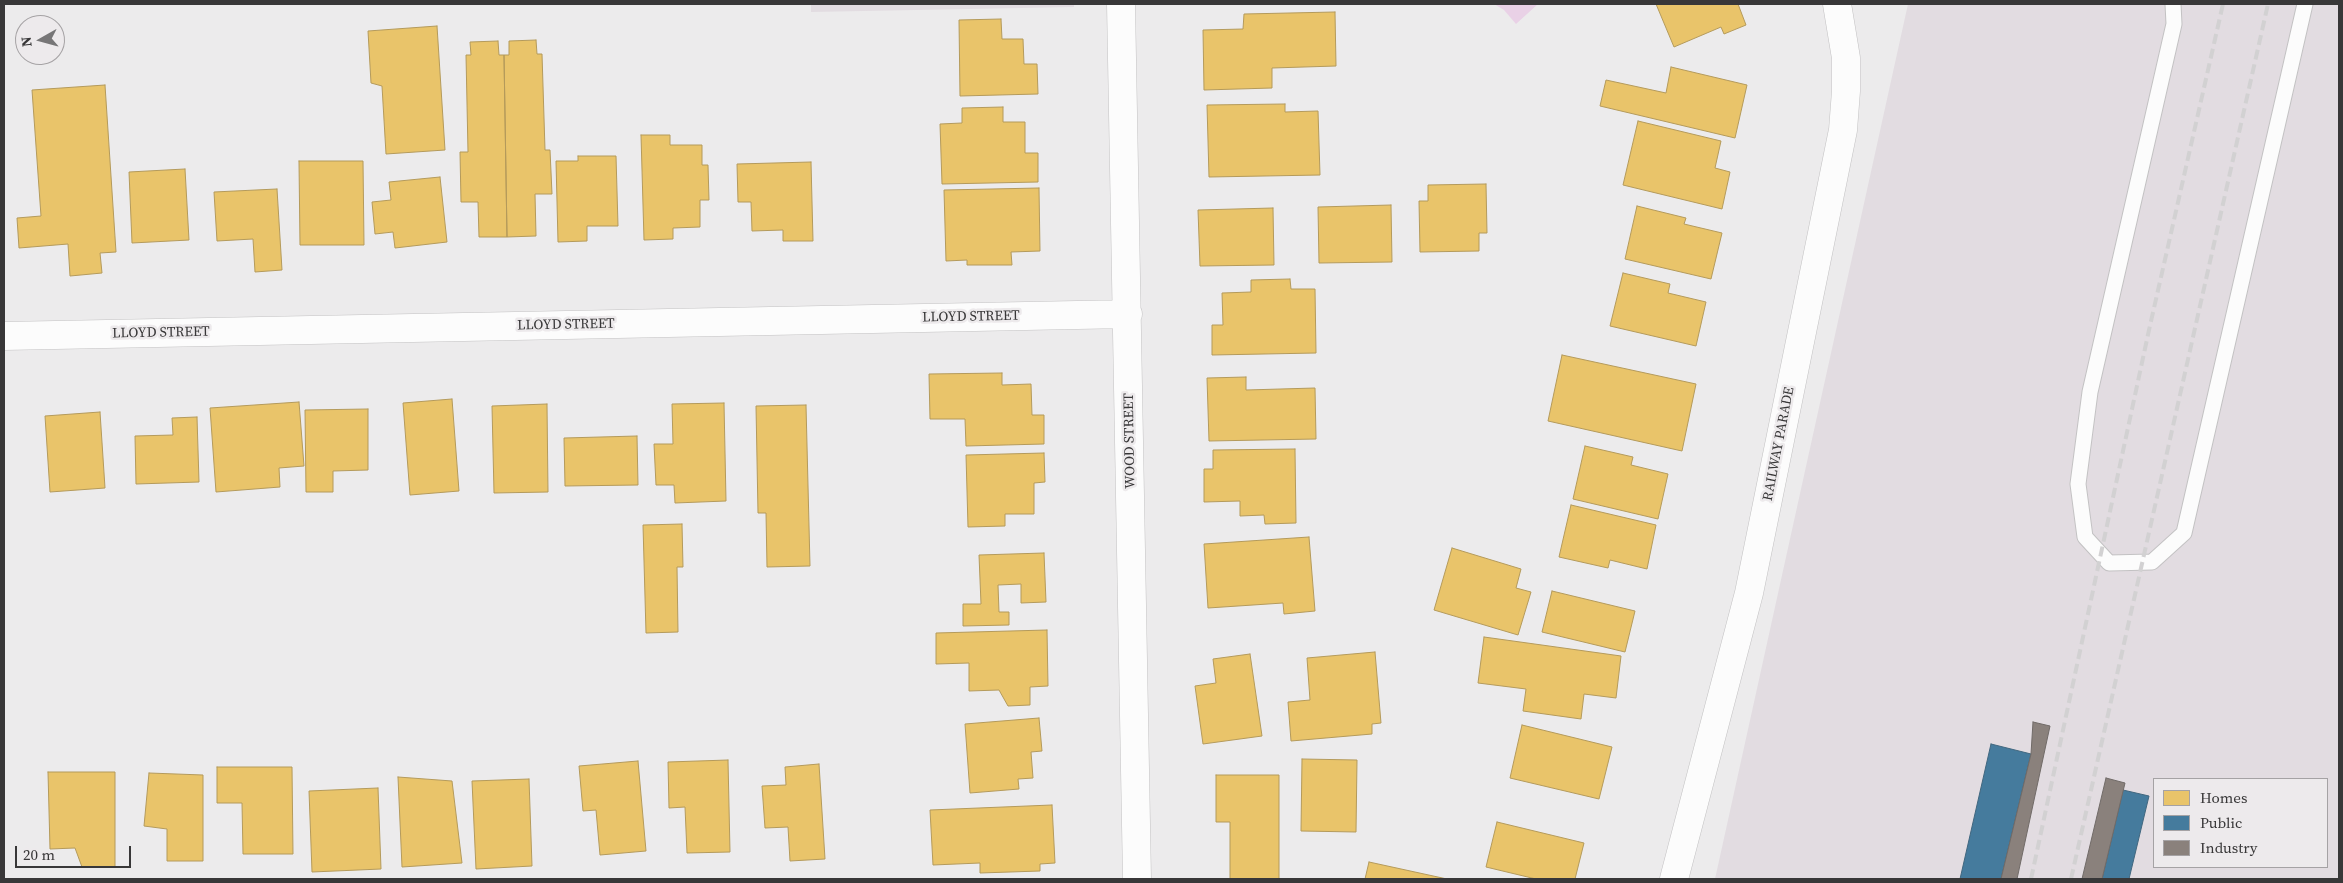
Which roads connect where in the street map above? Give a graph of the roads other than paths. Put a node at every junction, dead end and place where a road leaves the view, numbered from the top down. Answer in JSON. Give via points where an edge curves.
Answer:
{"nodes":[{"id":1,"x":1121,"y":4,"type":"edge"},
{"id":2,"x":1837,"y":4,"type":"edge"},
{"id":3,"x":2173,"y":4,"type":"edge"},
{"id":4,"x":2304,"y":4,"type":"edge"},
{"id":5,"x":1128,"y":314,"type":"junction"},
{"id":6,"x":4,"y":336,"type":"edge"},
{"id":7,"x":1137,"y":879,"type":"edge"},
{"id":8,"x":1674,"y":879,"type":"edge"}],
"edges":[{"from":1,"to":5,"type":"street","name":"WOOD STREET"},
{"from":2,"to":8,"type":"street","name":"RAILWAY PARADE","via":[[1846,58],[1843,130],[1749,593]]},
{"from":3,"to":4,"type":"lane","via":[[2174,24],[2090,392],[2078,484],[2085,538],[2109,563],[2152,562],[2184,532]]},
{"from":5,"to":6,"type":"street","name":"LLOYD STREET"},
{"from":5,"to":7,"type":"street","name":"WOOD STREET"}]}
